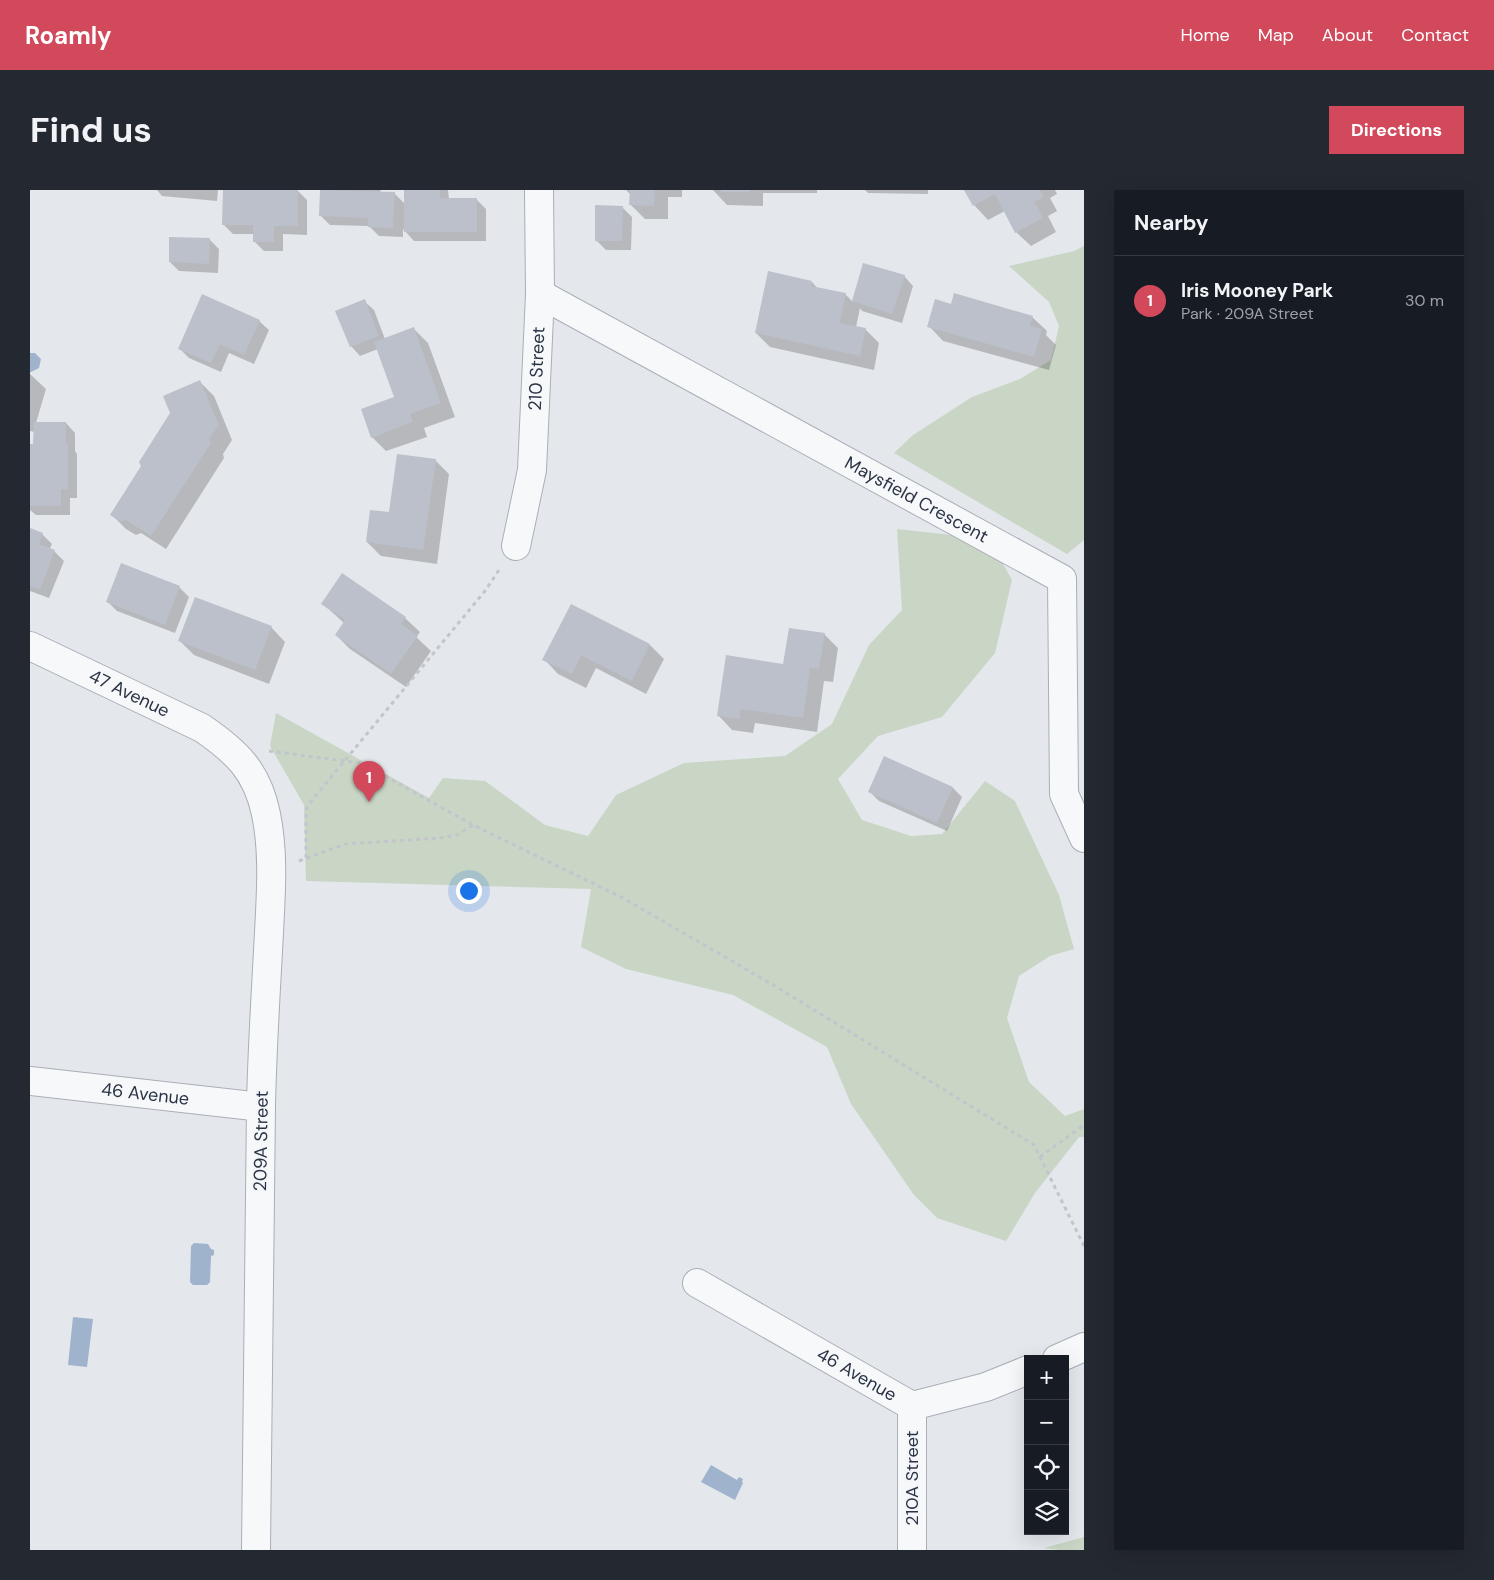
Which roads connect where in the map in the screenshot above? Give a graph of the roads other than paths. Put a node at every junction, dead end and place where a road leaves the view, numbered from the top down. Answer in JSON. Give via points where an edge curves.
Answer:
{"nodes":[{"id":1,"x":539,"y":190,"type":"edge"},
{"id":2,"x":540,"y":294,"type":"junction"},
{"id":3,"x":516,"y":546,"type":"road end"},
{"id":4,"x":30,"y":646,"type":"edge"},
{"id":5,"x":226,"y":744,"type":"joint"},
{"id":6,"x":1084,"y":838,"type":"edge"},
{"id":7,"x":30,"y":1082,"type":"edge"},
{"id":8,"x":261,"y":1107,"type":"junction"},
{"id":9,"x":697,"y":1283,"type":"dead end"},
{"id":10,"x":1084,"y":1347,"type":"edge"},
{"id":11,"x":1066,"y":1355,"type":"edge"},
{"id":12,"x":1024,"y":1372,"type":"edge"},
{"id":13,"x":912,"y":1406,"type":"junction"},
{"id":14,"x":256,"y":1550,"type":"edge"},
{"id":15,"x":912,"y":1550,"type":"edge"}],
"edges":[{"from":1,"to":2,"type":"street","name":"210 Street"},
{"from":2,"to":3,"type":"street","name":"210 Street","via":[[532,470]]},
{"from":2,"to":6,"type":"street","name":"Maysfield Crescent","via":[[1062,578],[1064,794]]},
{"from":4,"to":5,"type":"street","name":"47 Avenue","via":[[202,728]]},
{"from":5,"to":8,"type":"street","name":"209A Street","via":[[249,769],[260,791],[270,843],[271,894]]},
{"from":7,"to":8,"type":"street","name":"46 Avenue"},
{"from":8,"to":14,"type":"street","name":"209A Street"},
{"from":9,"to":13,"type":"street","name":"46 Avenue"},
{"from":10,"to":11,"type":"street"},
{"from":12,"to":13,"type":"street","name":"46 Avenue","via":[[986,1387]]},
{"from":13,"to":15,"type":"street","name":"210A Street"}]}
